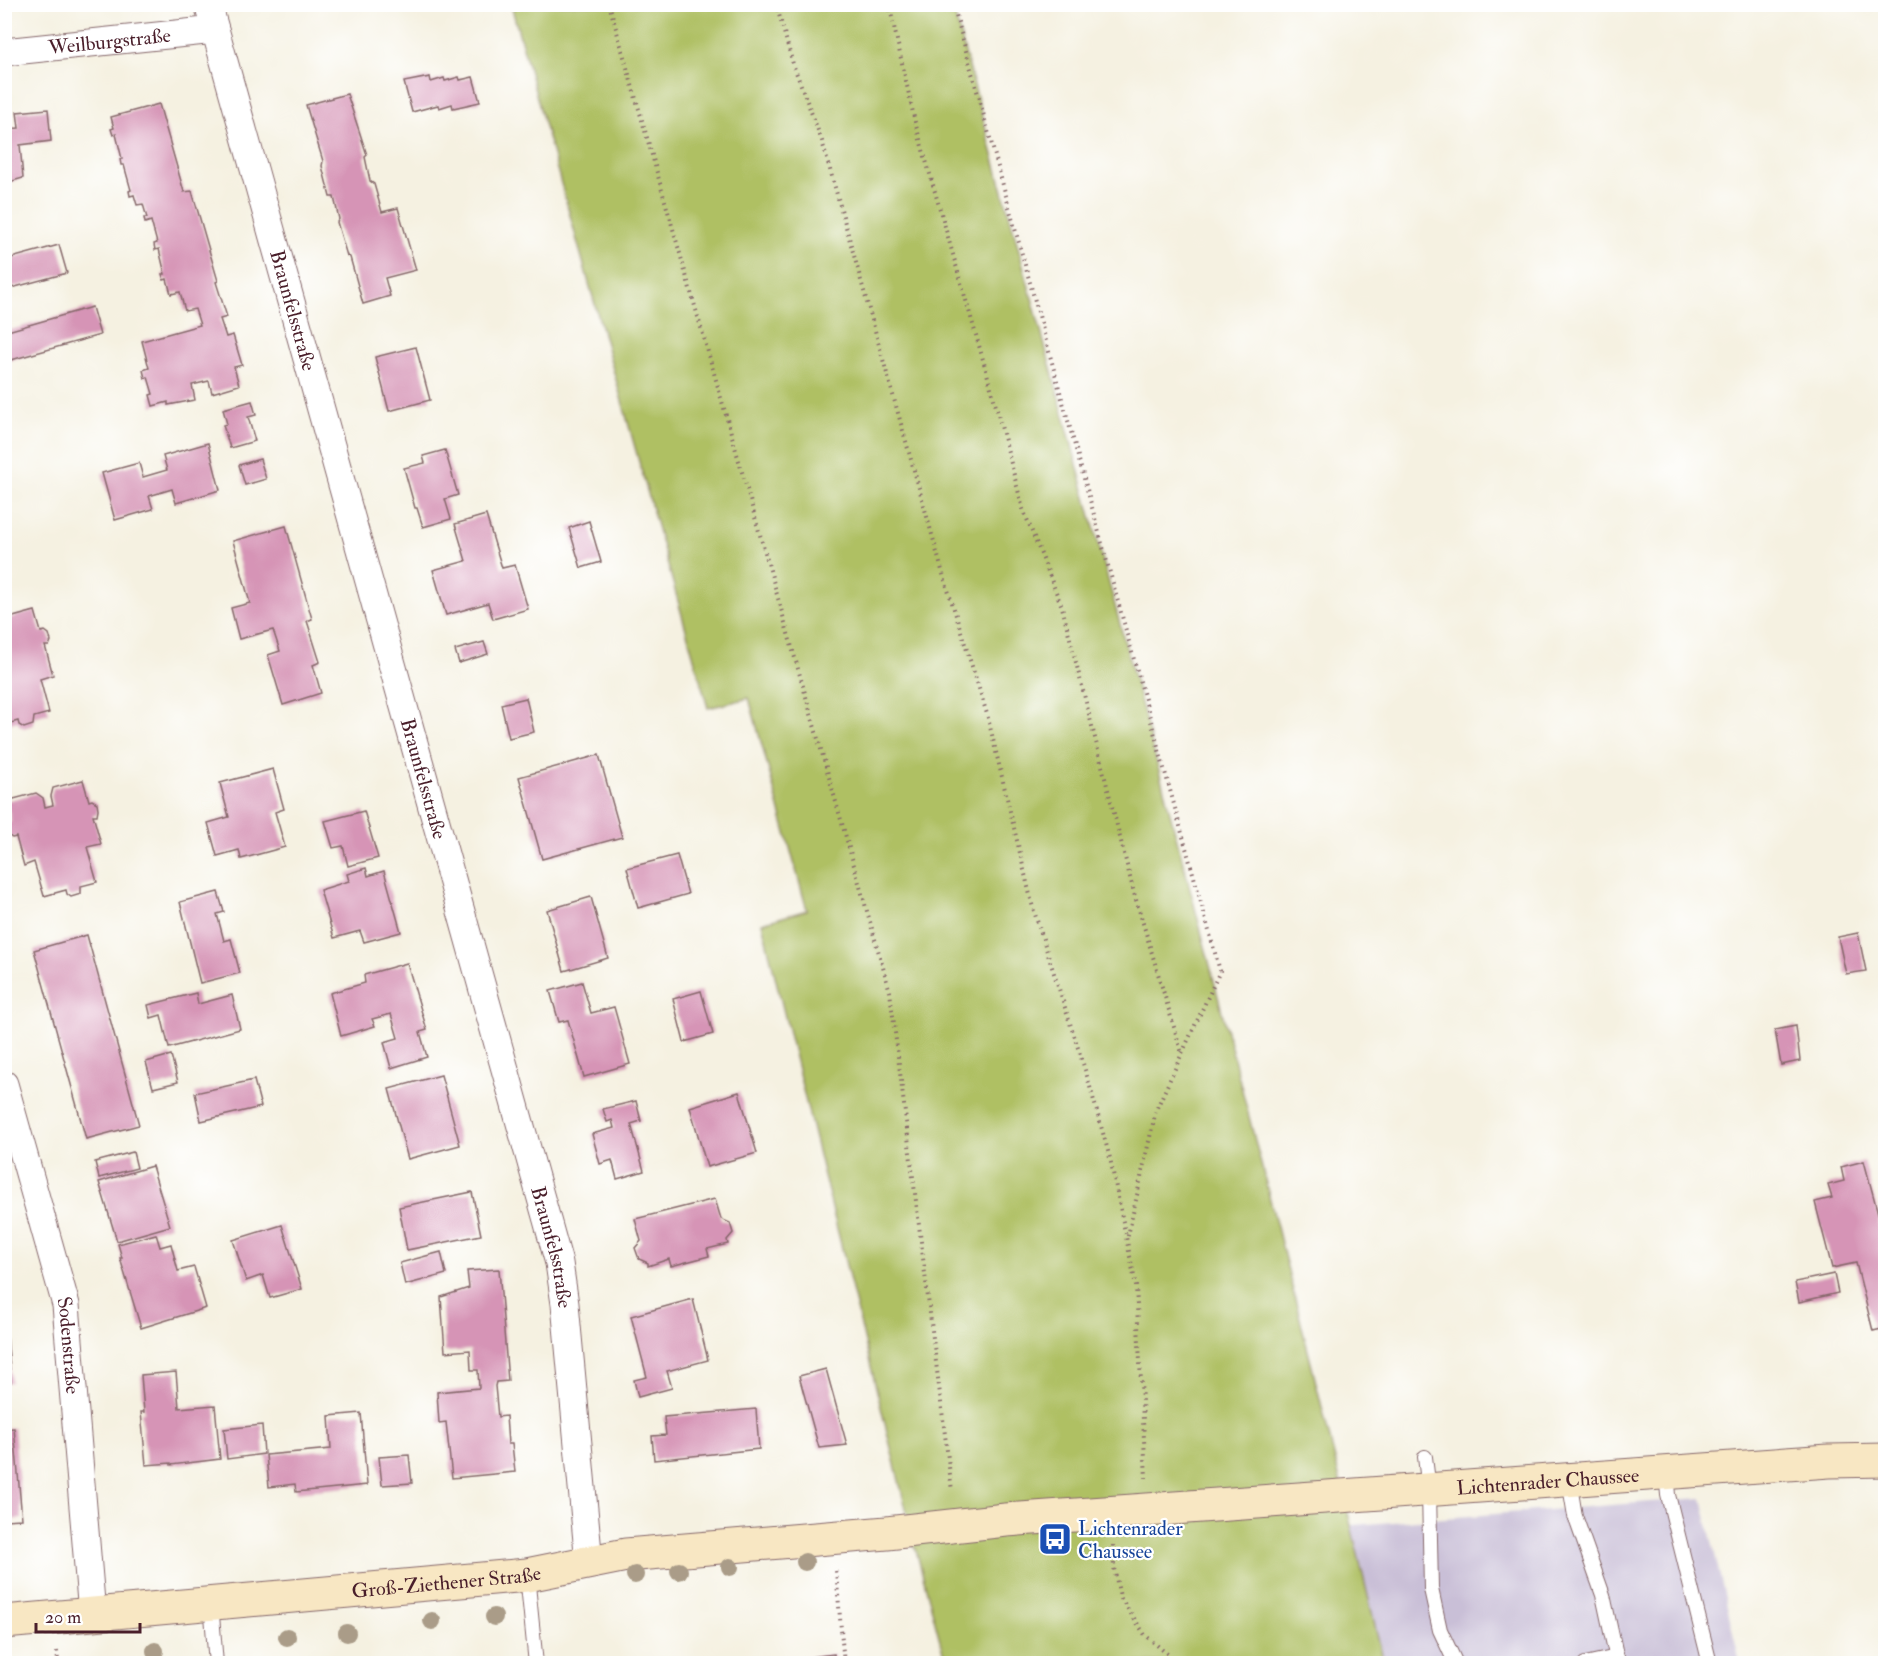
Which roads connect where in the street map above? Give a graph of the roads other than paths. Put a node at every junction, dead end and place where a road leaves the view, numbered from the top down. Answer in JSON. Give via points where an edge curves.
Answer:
{"nodes":[{"id":1,"x":211,"y":17,"type":"edge"},
{"id":2,"x":4,"y":52,"type":"edge"},
{"id":3,"x":4,"y":1084,"type":"edge"},
{"id":4,"x":1425,"y":1457,"type":"dead end"},
{"id":5,"x":1886,"y":1460,"type":"edge"},
{"id":6,"x":1666,"y":1473,"type":"junction"},
{"id":7,"x":1569,"y":1480,"type":"junction"},
{"id":8,"x":1429,"y":1490,"type":"junction"},
{"id":9,"x":886,"y":1533,"type":"joint"},
{"id":10,"x":589,"y":1563,"type":"junction"},
{"id":11,"x":527,"y":1575,"type":"junction"},
{"id":12,"x":211,"y":1603,"type":"junction"},
{"id":13,"x":92,"y":1614,"type":"junction"},
{"id":14,"x":4,"y":1622,"type":"edge"},
{"id":15,"x":1618,"y":1660,"type":"edge"},
{"id":16,"x":216,"y":1664,"type":"edge"},
{"id":17,"x":536,"y":1664,"type":"edge"},
{"id":18,"x":1456,"y":1664,"type":"edge"},
{"id":19,"x":1585,"y":1664,"type":"edge"},
{"id":20,"x":1710,"y":1664,"type":"edge"}],
"edges":[{"from":1,"to":2,"type":"street","name":"Weilburgstraße"},
{"from":1,"to":10,"type":"street","name":"Braunfelsstraße","via":[[559,1263]]},
{"from":3,"to":13,"type":"street","name":"Sodenstraße","via":[[66,1305]]},
{"from":4,"to":8,"type":"lane"},
{"from":5,"to":6,"type":"street","name":"Lichtenrader Chaussee"},
{"from":6,"to":7,"type":"street","name":"Lichtenrader Chaussee"},
{"from":6,"to":20,"type":"lane"},
{"from":7,"to":8,"type":"street","name":"Lichtenrader Chaussee"},
{"from":7,"to":15,"type":"lane","via":[[1575,1516],[1603,1595]]},
{"from":8,"to":9,"type":"street","name":"Lichtenrader Chaussee","via":[[1006,1520]]},
{"from":8,"to":18,"type":"lane","via":[[1431,1589],[1440,1630]]},
{"from":9,"to":10,"type":"street","name":"Groß-Ziethener Straße","via":[[626,1555]]},
{"from":10,"to":11,"type":"street","name":"Groß-Ziethener Straße"},
{"from":11,"to":12,"type":"street","name":"Groß-Ziethener Straße"},
{"from":11,"to":17,"type":"lane"},
{"from":12,"to":13,"type":"street","name":"Groß-Ziethener Straße"},
{"from":12,"to":16,"type":"lane"},
{"from":13,"to":14,"type":"street","name":"Groß-Ziethener Straße"},
{"from":15,"to":19,"type":"lane"}]}
